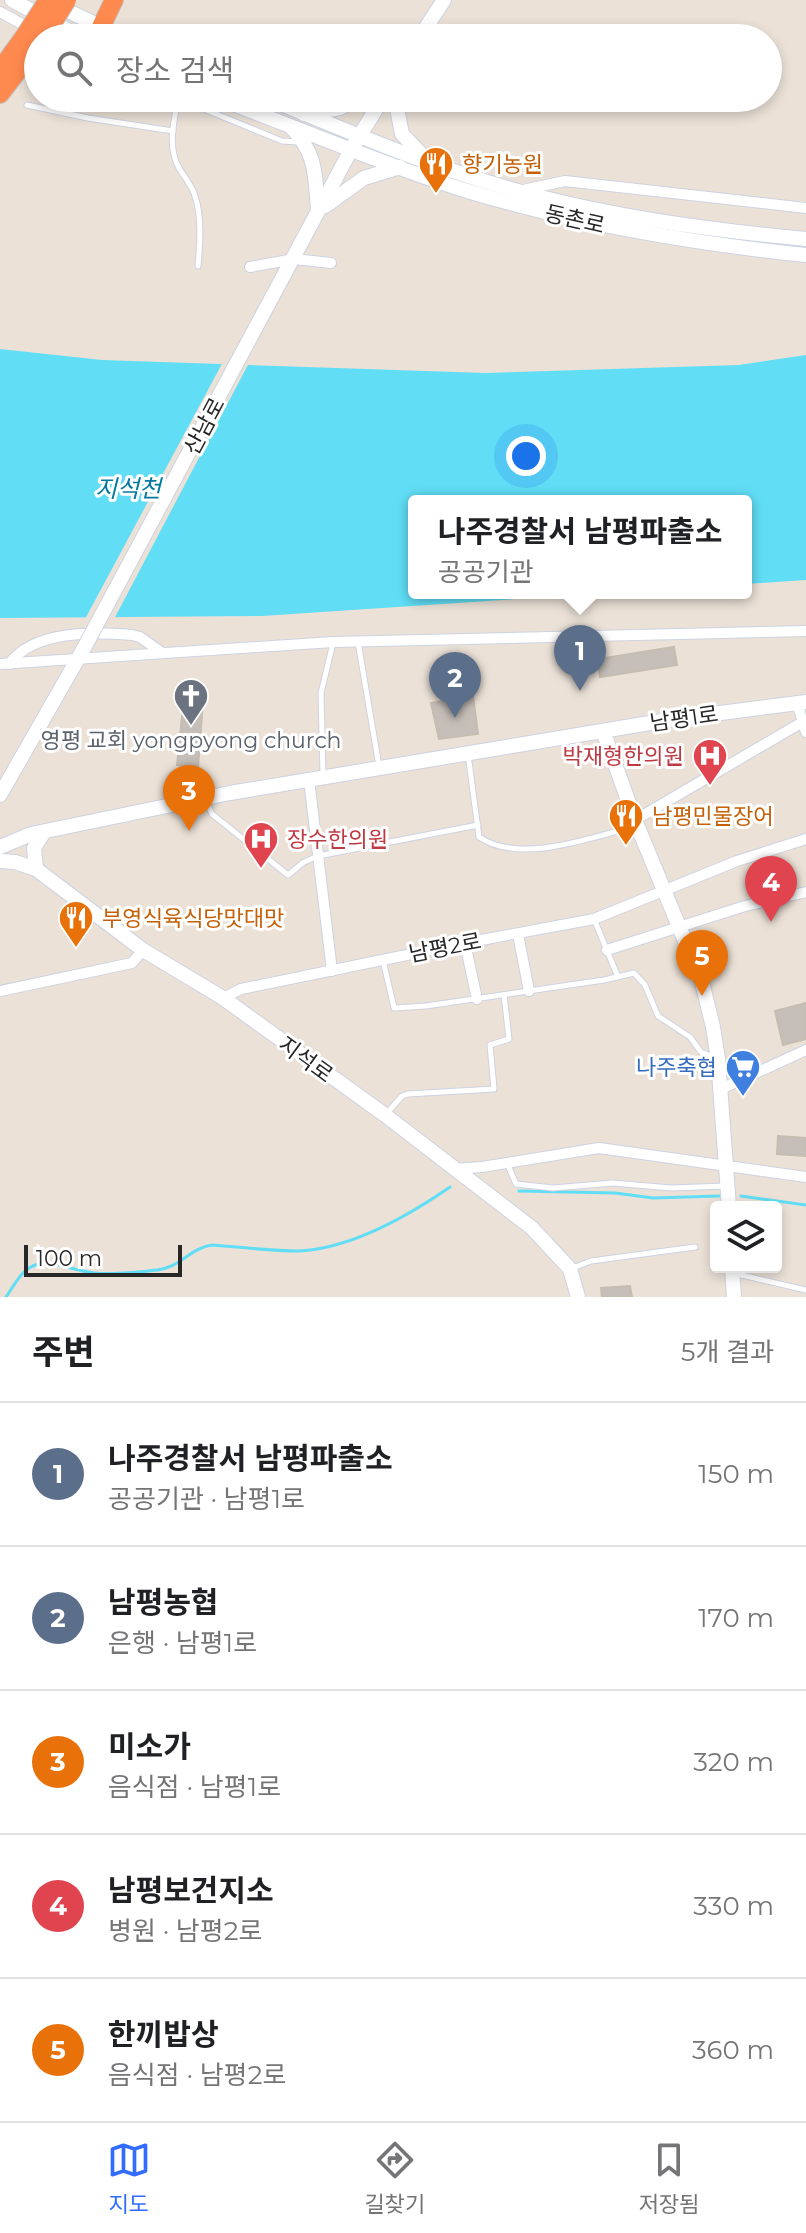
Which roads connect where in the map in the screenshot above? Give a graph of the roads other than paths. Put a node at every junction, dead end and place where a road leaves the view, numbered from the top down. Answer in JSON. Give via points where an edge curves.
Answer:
{"nodes":[{"id":1,"x":12,"y":0,"type":"edge"},
{"id":2,"x":46,"y":0,"type":"edge"},
{"id":3,"x":67,"y":0,"type":"edge"},
{"id":4,"x":114,"y":0,"type":"edge"},
{"id":5,"x":444,"y":0,"type":"edge"},
{"id":6,"x":0,"y":12,"type":"edge"},
{"id":7,"x":40,"y":24,"type":"edge"},
{"id":8,"x":48,"y":24,"type":"edge"},
{"id":9,"x":56,"y":24,"type":"edge"},
{"id":10,"x":95,"y":24,"type":"edge"},
{"id":11,"x":102,"y":24,"type":"edge"},
{"id":12,"x":428,"y":24,"type":"edge"},
{"id":13,"x":24,"y":25,"type":"edge"},
{"id":14,"x":24,"y":49,"type":"edge"},
{"id":15,"x":24,"y":57,"type":"edge"},
{"id":16,"x":0,"y":70,"type":"edge"},
{"id":17,"x":0,"y":94,"type":"edge"},
{"id":18,"x":60,"y":112,"type":"edge"},
{"id":19,"x":175,"y":112,"type":"edge"},
{"id":20,"x":211,"y":112,"type":"edge"},
{"id":21,"x":255,"y":112,"type":"edge"},
{"id":22,"x":299,"y":112,"type":"edge"},
{"id":23,"x":316,"y":112,"type":"edge"},
{"id":24,"x":374,"y":112,"type":"edge"},
{"id":25,"x":398,"y":112,"type":"edge"},
{"id":26,"x":304,"y":114,"type":"junction"},
{"id":27,"x":288,"y":124,"type":"junction"},
{"id":28,"x":173,"y":131,"type":"junction"},
{"id":29,"x":356,"y":142,"type":"junction"},
{"id":30,"x":306,"y":143,"type":"junction"},
{"id":31,"x":431,"y":164,"type":"junction"},
{"id":32,"x":400,"y":167,"type":"junction"},
{"id":33,"x":518,"y":191,"type":"junction"},
{"id":34,"x":806,"y":208,"type":"edge"},
{"id":35,"x":318,"y":211,"type":"junction"},
{"id":36,"x":806,"y":239,"type":"edge"},
{"id":37,"x":806,"y":255,"type":"edge"},
{"id":38,"x":331,"y":263,"type":"dead end"},
{"id":39,"x":290,"y":265,"type":"junction"},
{"id":40,"x":198,"y":266,"type":"dead end"},
{"id":41,"x":250,"y":267,"type":"dead end"},
{"id":42,"x":806,"y":631,"type":"edge"},
{"id":43,"x":358,"y":641,"type":"junction"},
{"id":44,"x":333,"y":642,"type":"junction"},
{"id":45,"x":161,"y":652,"type":"junction"},
{"id":46,"x":81,"y":653,"type":"junction"},
{"id":47,"x":4,"y":664,"type":"edge"},
{"id":48,"x":801,"y":702,"type":"edge"},
{"id":49,"x":805,"y":725,"type":"edge"},
{"id":50,"x":603,"y":731,"type":"junction"},
{"id":51,"x":468,"y":754,"type":"junction"},
{"id":52,"x":379,"y":769,"type":"junction"},
{"id":53,"x":316,"y":779,"type":"junction"},
{"id":54,"x":1,"y":792,"type":"edge"},
{"id":55,"x":204,"y":798,"type":"junction"},
{"id":56,"x":636,"y":823,"type":"junction"},
{"id":57,"x":478,"y":825,"type":"junction"},
{"id":58,"x":44,"y":832,"type":"junction"},
{"id":59,"x":806,"y":839,"type":"edge"},
{"id":60,"x":0,"y":847,"type":"edge"},
{"id":61,"x":318,"y":856,"type":"junction"},
{"id":62,"x":0,"y":861,"type":"edge"},
{"id":63,"x":36,"y":869,"type":"junction"},
{"id":64,"x":665,"y":891,"type":"junction"},
{"id":65,"x":806,"y":892,"type":"edge"},
{"id":66,"x":594,"y":919,"type":"junction"},
{"id":67,"x":680,"y":928,"type":"junction"},
{"id":68,"x":518,"y":934,"type":"junction"},
{"id":69,"x":465,"y":943,"type":"junction"},
{"id":70,"x":143,"y":950,"type":"junction"},
{"id":71,"x":607,"y":950,"type":"junction"},
{"id":72,"x":383,"y":960,"type":"junction"},
{"id":73,"x":332,"y":971,"type":"junction"},
{"id":74,"x":618,"y":977,"type":"junction"},
{"id":75,"x":0,"y":991,"type":"edge"},
{"id":76,"x":529,"y":991,"type":"junction"},
{"id":77,"x":504,"y":995,"type":"junction"},
{"id":78,"x":223,"y":998,"type":"junction"},
{"id":79,"x":477,"y":999,"type":"junction"},
{"id":80,"x":806,"y":1050,"type":"edge"},
{"id":81,"x":718,"y":1059,"type":"junction"},
{"id":82,"x":721,"y":1089,"type":"junction"},
{"id":83,"x":385,"y":1115,"type":"junction"},
{"id":84,"x":507,"y":1162,"type":"junction"},
{"id":85,"x":726,"y":1165,"type":"junction"},
{"id":86,"x":454,"y":1169,"type":"junction"},
{"id":87,"x":806,"y":1177,"type":"edge"},
{"id":88,"x":727,"y":1186,"type":"junction"},
{"id":89,"x":728,"y":1201,"type":"edge"},
{"id":90,"x":695,"y":1247,"type":"dead end"},
{"id":91,"x":570,"y":1269,"type":"junction"},
{"id":92,"x":732,"y":1273,"type":"edge"},
{"id":93,"x":743,"y":1273,"type":"edge"},
{"id":94,"x":806,"y":1290,"type":"edge"},
{"id":95,"x":578,"y":1297,"type":"edge"},
{"id":96,"x":734,"y":1297,"type":"edge"}],
"edges":[{"from":1,"to":9,"type":"main road"},
{"from":2,"to":7,"type":"highway","bridge":true},
{"from":2,"to":10,"type":"main road"},
{"from":3,"to":8,"type":"highway","bridge":true},
{"from":4,"to":11,"type":"highway"},
{"from":5,"to":12,"type":"main road"},
{"from":6,"to":13,"type":"street"},
{"from":14,"to":16,"type":"highway"},
{"from":15,"to":17,"type":"highway"},
{"from":18,"to":28,"type":"lane"},
{"from":19,"to":28,"type":"lane"},
{"from":20,"to":30,"type":"lane","via":[[282,141]]},
{"from":21,"to":27,"type":"main road"},
{"from":22,"to":26,"type":"main road"},
{"from":23,"to":26,"type":"main road"},
{"from":24,"to":29,"type":"main road","name":"산남로"},
{"from":25,"to":31,"type":"main road","via":[[402,134]]},
{"from":26,"to":29,"type":"main road"},
{"from":27,"to":29,"type":"main road"},
{"from":27,"to":30,"type":"main road"},
{"from":28,"to":40,"type":"lane","via":[[175,159],[196,198]]},
{"from":29,"to":31,"type":"main road","name":"동촌로"},
{"from":29,"to":32,"type":"main road","name":"동촌로"},
{"from":29,"to":35,"type":"main road","name":"산남로"},
{"from":30,"to":35,"type":"main road","via":[[315,169]]},
{"from":31,"to":33,"type":"main road","name":"동촌로"},
{"from":32,"to":35,"type":"main road","via":[[364,178]]},
{"from":32,"to":37,"type":"main road","name":"동촌로","via":[[489,197],[612,228]]},
{"from":33,"to":34,"type":"street","via":[[565,181]]},
{"from":33,"to":36,"type":"main road","name":"동촌로","via":[[597,210]]},
{"from":35,"to":39,"type":"main road","name":"산남로"},
{"from":38,"to":39,"type":"street"},
{"from":39,"to":41,"type":"street"},
{"from":39,"to":46,"type":"main road","name":"산남로","bridge":true},
{"from":42,"to":43,"type":"street"},
{"from":43,"to":44,"type":"street"},
{"from":43,"to":52,"type":"lane"},
{"from":44,"to":45,"type":"street"},
{"from":44,"to":53,"type":"lane","via":[[321,693]]},
{"from":45,"to":46,"type":"street"},
{"from":45,"to":47,"type":"street","via":[[132,635],[71,636],[29,644]]},
{"from":46,"to":47,"type":"street"},
{"from":46,"to":54,"type":"main road","name":"산남로"},
{"from":48,"to":49,"type":"street"},
{"from":48,"to":50,"type":"main road","name":"남평1로"},
{"from":49,"to":56,"type":"street"},
{"from":50,"to":51,"type":"main road","name":"남평1로"},
{"from":50,"to":56,"type":"main road"},
{"from":51,"to":52,"type":"main road","name":"남평1로"},
{"from":51,"to":57,"type":"lane"},
{"from":52,"to":53,"type":"main road","name":"남평1로"},
{"from":53,"to":55,"type":"main road","name":"남평1로"},
{"from":53,"to":61,"type":"street"},
{"from":55,"to":58,"type":"main road","name":"남평1로"},
{"from":55,"to":61,"type":"lane","via":[[212,814],[288,875]]},
{"from":56,"to":57,"type":"lane","via":[[553,847],[527,849],[486,842],[479,837]]},
{"from":56,"to":64,"type":"main road"},
{"from":57,"to":61,"type":"lane"},
{"from":58,"to":60,"type":"main road","name":"남평1로"},
{"from":58,"to":63,"type":"main road","via":[[34,848]]},
{"from":59,"to":64,"type":"street","name":"남평2로"},
{"from":61,"to":73,"type":"street"},
{"from":62,"to":63,"type":"main road","name":"지석로"},
{"from":63,"to":70,"type":"main road","name":"지석로"},
{"from":64,"to":66,"type":"street","name":"남평2로"},
{"from":64,"to":67,"type":"main road"},
{"from":65,"to":67,"type":"street"},
{"from":66,"to":68,"type":"street","name":"남평2로"},
{"from":66,"to":71,"type":"lane"},
{"from":67,"to":71,"type":"street"},
{"from":67,"to":81,"type":"main road","via":[[702,982]]},
{"from":68,"to":69,"type":"street","name":"남평2로"},
{"from":68,"to":76,"type":"street"},
{"from":69,"to":72,"type":"street","name":"남평2로"},
{"from":69,"to":79,"type":"street"},
{"from":70,"to":75,"type":"street","via":[[132,963]]},
{"from":70,"to":78,"type":"main road","name":"지석로"},
{"from":71,"to":74,"type":"lane"},
{"from":72,"to":73,"type":"street","name":"남평2로"},
{"from":72,"to":79,"type":"lane","via":[[394,1008]]},
{"from":73,"to":78,"type":"street","name":"남평2로","via":[[241,989]]},
{"from":74,"to":76,"type":"lane"},
{"from":74,"to":81,"type":"lane","via":[[639,975],[658,1016],[690,1037],[701,1052]]},
{"from":76,"to":77,"type":"lane"},
{"from":77,"to":79,"type":"lane"},
{"from":77,"to":83,"type":"lane","via":[[509,1039],[490,1045],[494,1089],[408,1094]]},
{"from":78,"to":83,"type":"main road","name":"지석로"},
{"from":80,"to":82,"type":"street"},
{"from":81,"to":82,"type":"main road"},
{"from":82,"to":85,"type":"main road"},
{"from":83,"to":86,"type":"main road","name":"지석로"},
{"from":84,"to":85,"type":"street","via":[[599,1148]]},
{"from":84,"to":86,"type":"street"},
{"from":84,"to":88,"type":"lane","via":[[516,1184]]},
{"from":85,"to":87,"type":"street"},
{"from":85,"to":88,"type":"main road"},
{"from":86,"to":91,"type":"main road","name":"지석로","via":[[532,1228]]},
{"from":88,"to":89,"type":"main road"},
{"from":90,"to":91,"type":"lane","via":[[591,1261]]},
{"from":91,"to":95,"type":"main road","name":"지석로"},
{"from":92,"to":96,"type":"main road"},
{"from":93,"to":94,"type":"lane"}]}
